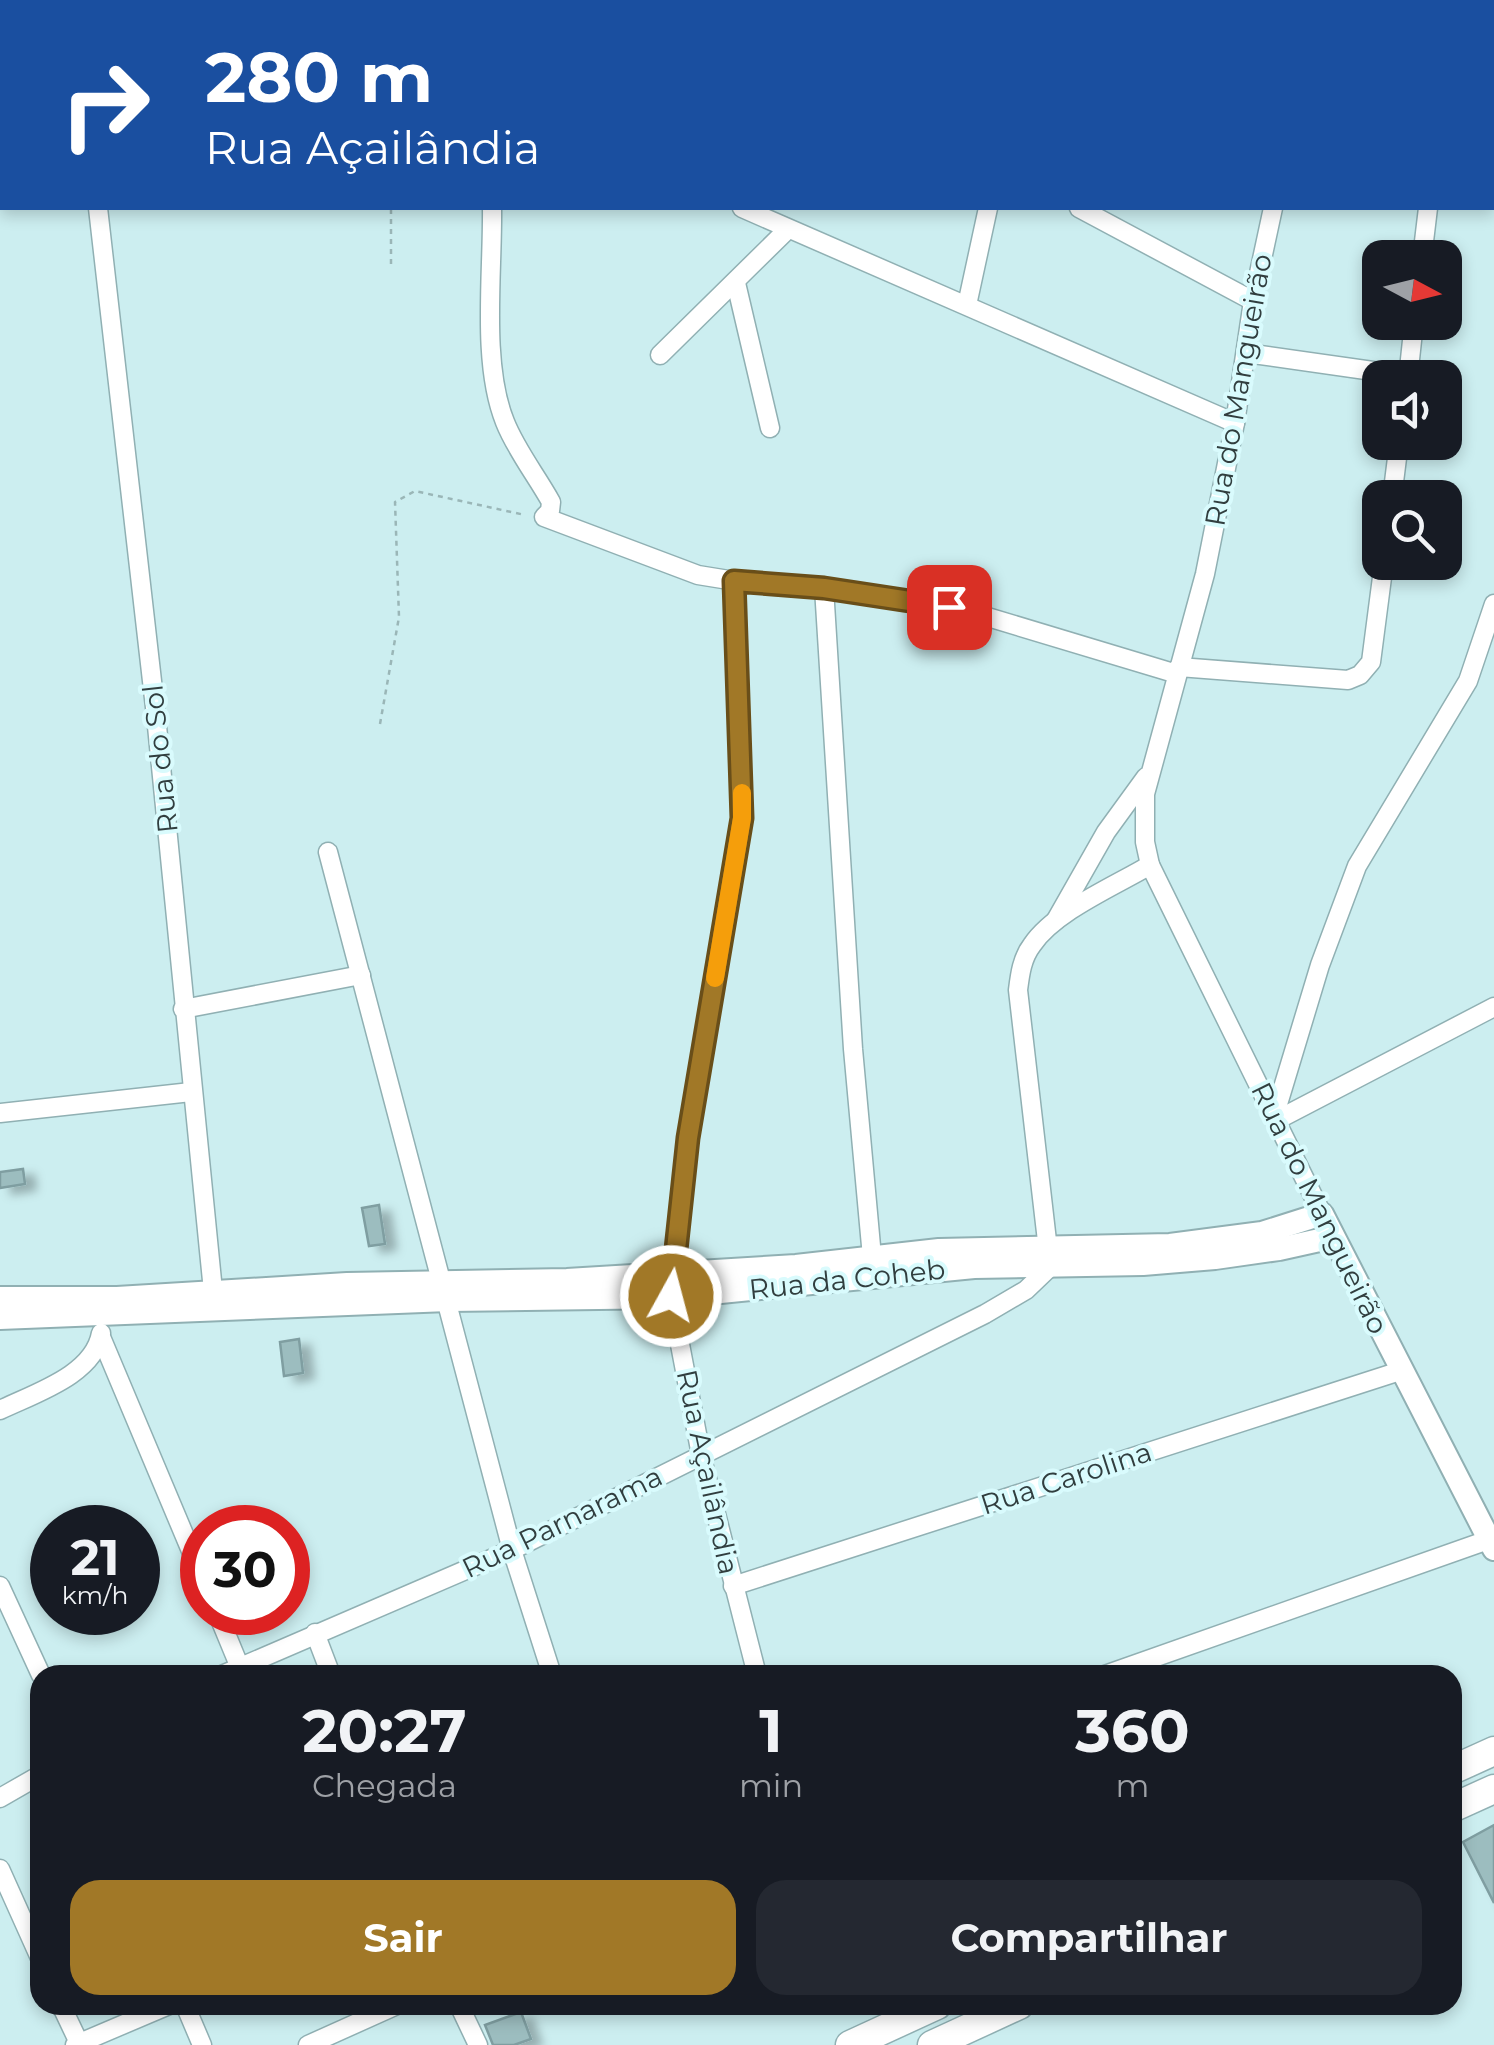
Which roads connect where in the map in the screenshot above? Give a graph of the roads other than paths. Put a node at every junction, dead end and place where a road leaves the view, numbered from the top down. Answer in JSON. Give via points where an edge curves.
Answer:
{"nodes":[{"id":1,"x":98,"y":210,"type":"edge"},
{"id":2,"x":492,"y":210,"type":"edge"},
{"id":3,"x":746,"y":210,"type":"edge"},
{"id":4,"x":988,"y":210,"type":"edge"},
{"id":5,"x":1082,"y":210,"type":"edge"},
{"id":6,"x":1272,"y":210,"type":"edge"},
{"id":7,"x":1428,"y":210,"type":"edge"},
{"id":8,"x":788,"y":229,"type":"junction"},
{"id":9,"x":1424,"y":240,"type":"edge"},
{"id":10,"x":736,"y":283,"type":"junction"},
{"id":11,"x":1253,"y":300,"type":"junction"},
{"id":12,"x":968,"y":305,"type":"junction"},
{"id":13,"x":1246,"y":353,"type":"junction"},
{"id":14,"x":660,"y":355,"type":"dead end"},
{"id":15,"x":1362,"y":370,"type":"edge"},
{"id":16,"x":1234,"y":424,"type":"junction"},
{"id":17,"x":770,"y":428,"type":"dead end"},
{"id":18,"x":1382,"y":580,"type":"edge"},
{"id":19,"x":734,"y":581,"type":"junction"},
{"id":20,"x":824,"y":588,"type":"junction"},
{"id":21,"x":1494,"y":604,"type":"edge"},
{"id":22,"x":1178,"y":670,"type":"junction"},
{"id":23,"x":1152,"y":769,"type":"junction"},
{"id":24,"x":328,"y":852,"type":"dead end"},
{"id":25,"x":1150,"y":865,"type":"junction"},
{"id":26,"x":1056,"y":921,"type":"junction"},
{"id":27,"x":361,"y":974,"type":"junction"},
{"id":28,"x":1494,"y":1007,"type":"edge"},
{"id":29,"x":183,"y":1009,"type":"junction"},
{"id":30,"x":192,"y":1092,"type":"junction"},
{"id":31,"x":0,"y":1113,"type":"edge"},
{"id":32,"x":1276,"y":1117,"type":"junction"},
{"id":33,"x":1322,"y":1214,"type":"junction"},
{"id":34,"x":1333,"y":1237,"type":"junction"},
{"id":35,"x":872,"y":1257,"type":"junction"},
{"id":36,"x":1050,"y":1257,"type":"junction"},
{"id":37,"x":672,"y":1285,"type":"junction"},
{"id":38,"x":444,"y":1291,"type":"junction"},
{"id":39,"x":0,"y":1298,"type":"edge"},
{"id":40,"x":214,"y":1302,"type":"junction"},
{"id":41,"x":104,"y":1317,"type":"junction"},
{"id":42,"x":0,"y":1318,"type":"edge"},
{"id":43,"x":1400,"y":1371,"type":"junction"},
{"id":44,"x":0,"y":1410,"type":"edge"},
{"id":45,"x":701,"y":1454,"type":"junction"},
{"id":46,"x":180,"y":1519,"type":"edge"},
{"id":47,"x":1491,"y":1545,"type":"edge"},
{"id":48,"x":512,"y":1550,"type":"junction"},
{"id":49,"x":0,"y":1586,"type":"edge"},
{"id":50,"x":733,"y":1586,"type":"junction"},
{"id":51,"x":315,"y":1633,"type":"junction"},
{"id":52,"x":224,"y":1635,"type":"edge"},
{"id":53,"x":36,"y":1665,"type":"edge"},
{"id":54,"x":232,"y":1665,"type":"edge"},
{"id":55,"x":249,"y":1665,"type":"edge"},
{"id":56,"x":327,"y":1665,"type":"edge"},
{"id":57,"x":549,"y":1665,"type":"edge"},
{"id":58,"x":754,"y":1665,"type":"edge"},
{"id":59,"x":1135,"y":1665,"type":"edge"},
{"id":60,"x":1494,"y":1751,"type":"edge"},
{"id":61,"x":1462,"y":1765,"type":"edge"},
{"id":62,"x":30,"y":1781,"type":"edge"},
{"id":63,"x":1494,"y":1789,"type":"edge"},
{"id":64,"x":0,"y":1798,"type":"edge"},
{"id":65,"x":1462,"y":1803,"type":"edge"},
{"id":66,"x":0,"y":1870,"type":"edge"},
{"id":67,"x":30,"y":1936,"type":"edge"},
{"id":68,"x":66,"y":2015,"type":"edge"},
{"id":69,"x":147,"y":2015,"type":"edge"},
{"id":70,"x":189,"y":2015,"type":"edge"},
{"id":71,"x":376,"y":2015,"type":"edge"},
{"id":72,"x":464,"y":2015,"type":"edge"},
{"id":73,"x":915,"y":2015,"type":"edge"},
{"id":74,"x":997,"y":2015,"type":"edge"},
{"id":75,"x":78,"y":2045,"type":"edge"},
{"id":76,"x":202,"y":2045,"type":"edge"},
{"id":77,"x":308,"y":2045,"type":"edge"},
{"id":78,"x":478,"y":2045,"type":"edge"},
{"id":79,"x":850,"y":2045,"type":"edge"},
{"id":80,"x":932,"y":2045,"type":"edge"}],
"edges":[{"from":1,"to":29,"type":"street","name":"Rua do Sol"},
{"from":2,"to":19,"type":"street","via":[[494,384],[504,420],[551,502],[544,517]]},
{"from":3,"to":8,"type":"street"},
{"from":4,"to":12,"type":"street"},
{"from":5,"to":11,"type":"street"},
{"from":6,"to":11,"type":"street","name":"Rua do Mangueirão"},
{"from":7,"to":9,"type":"street"},
{"from":8,"to":10,"type":"street"},
{"from":8,"to":12,"type":"street"},
{"from":10,"to":14,"type":"street"},
{"from":10,"to":17,"type":"street"},
{"from":11,"to":13,"type":"street","name":"Rua do Mangueirão"},
{"from":12,"to":16,"type":"street"},
{"from":13,"to":15,"type":"street"},
{"from":13,"to":16,"type":"street","name":"Rua do Mangueirão"},
{"from":16,"to":22,"type":"street","name":"Rua do Mangueirão","via":[[1205,574]]},
{"from":18,"to":22,"type":"street","via":[[1372,662],[1360,675],[1348,680]]},
{"from":19,"to":20,"type":"street"},
{"from":19,"to":37,"type":"street","name":"Rua Açailândia","via":[[742,818],[688,1138]]},
{"from":20,"to":22,"type":"street","via":[[971,612]]},
{"from":20,"to":35,"type":"street","via":[[852,1049]]},
{"from":21,"to":32,"type":"street","via":[[1468,681],[1357,866]]},
{"from":22,"to":23,"type":"street","name":"Rua do Mangueirão"},
{"from":23,"to":25,"type":"street","name":"Rua do Mangueirão","via":[[1143,817]]},
{"from":23,"to":26,"type":"street","via":[[1106,832]]},
{"from":24,"to":27,"type":"street"},
{"from":25,"to":26,"type":"street"},
{"from":25,"to":32,"type":"street","name":"Rua do Mangueirão"},
{"from":26,"to":36,"type":"street","via":[[1032,945],[1018,990]]},
{"from":27,"to":29,"type":"street"},
{"from":27,"to":38,"type":"street"},
{"from":28,"to":32,"type":"street"},
{"from":29,"to":30,"type":"street","name":"Rua do Sol"},
{"from":30,"to":31,"type":"street"},
{"from":30,"to":40,"type":"street","name":"Rua do Sol"},
{"from":32,"to":33,"type":"street","name":"Rua do Mangueirão"},
{"from":33,"to":34,"type":"street","name":"Rua do Mangueirão"},
{"from":33,"to":36,"type":"street","name":"Rua da Coheb","via":[[1286,1228],[1201,1242]]},
{"from":34,"to":36,"type":"street","name":"Rua da Coheb","via":[[1143,1264]]},
{"from":34,"to":43,"type":"street","name":"Rua do Mangueirão"},
{"from":35,"to":36,"type":"street","name":"Rua da Coheb","via":[[939,1250]]},
{"from":35,"to":37,"type":"street","name":"Rua da Coheb"},
{"from":36,"to":37,"type":"street","name":"Rua da Coheb"},
{"from":36,"to":45,"type":"street","name":"Rua Parnarama","via":[[1026,1290],[986,1314]]},
{"from":37,"to":38,"type":"street","name":"Rua da Coheb"},
{"from":37,"to":45,"type":"street","name":"Rua Açailândia"},
{"from":38,"to":40,"type":"street","name":"Rua da Coheb"},
{"from":38,"to":48,"type":"street"},
{"from":39,"to":41,"type":"street","name":"Rua da Coheb"},
{"from":40,"to":41,"type":"street","name":"Rua da Coheb"},
{"from":41,"to":42,"type":"street","name":"Rua da Coheb"},
{"from":41,"to":44,"type":"street","via":[[98,1348],[87,1362]]},
{"from":41,"to":46,"type":"street"},
{"from":43,"to":47,"type":"street","name":"Rua do Mangueirão"},
{"from":43,"to":50,"type":"street","name":"Rua Carolina"},
{"from":45,"to":48,"type":"street","name":"Rua Parnarama"},
{"from":45,"to":50,"type":"street","name":"Rua Açailândia"},
{"from":47,"to":59,"type":"street"},
{"from":48,"to":51,"type":"street","name":"Rua Parnarama"},
{"from":48,"to":57,"type":"street"},
{"from":49,"to":53,"type":"street"},
{"from":50,"to":58,"type":"street","name":"Rua Açailândia"},
{"from":51,"to":55,"type":"street","name":"Rua Parnarama"},
{"from":51,"to":56,"type":"street"},
{"from":52,"to":54,"type":"street"},
{"from":60,"to":61,"type":"main road"},
{"from":62,"to":64,"type":"street"},
{"from":63,"to":65,"type":"main road"},
{"from":66,"to":67,"type":"street"},
{"from":68,"to":75,"type":"street"},
{"from":69,"to":75,"type":"street"},
{"from":70,"to":76,"type":"street"},
{"from":71,"to":77,"type":"street"},
{"from":72,"to":78,"type":"street"},
{"from":73,"to":79,"type":"main road"},
{"from":74,"to":80,"type":"main road"}]}
